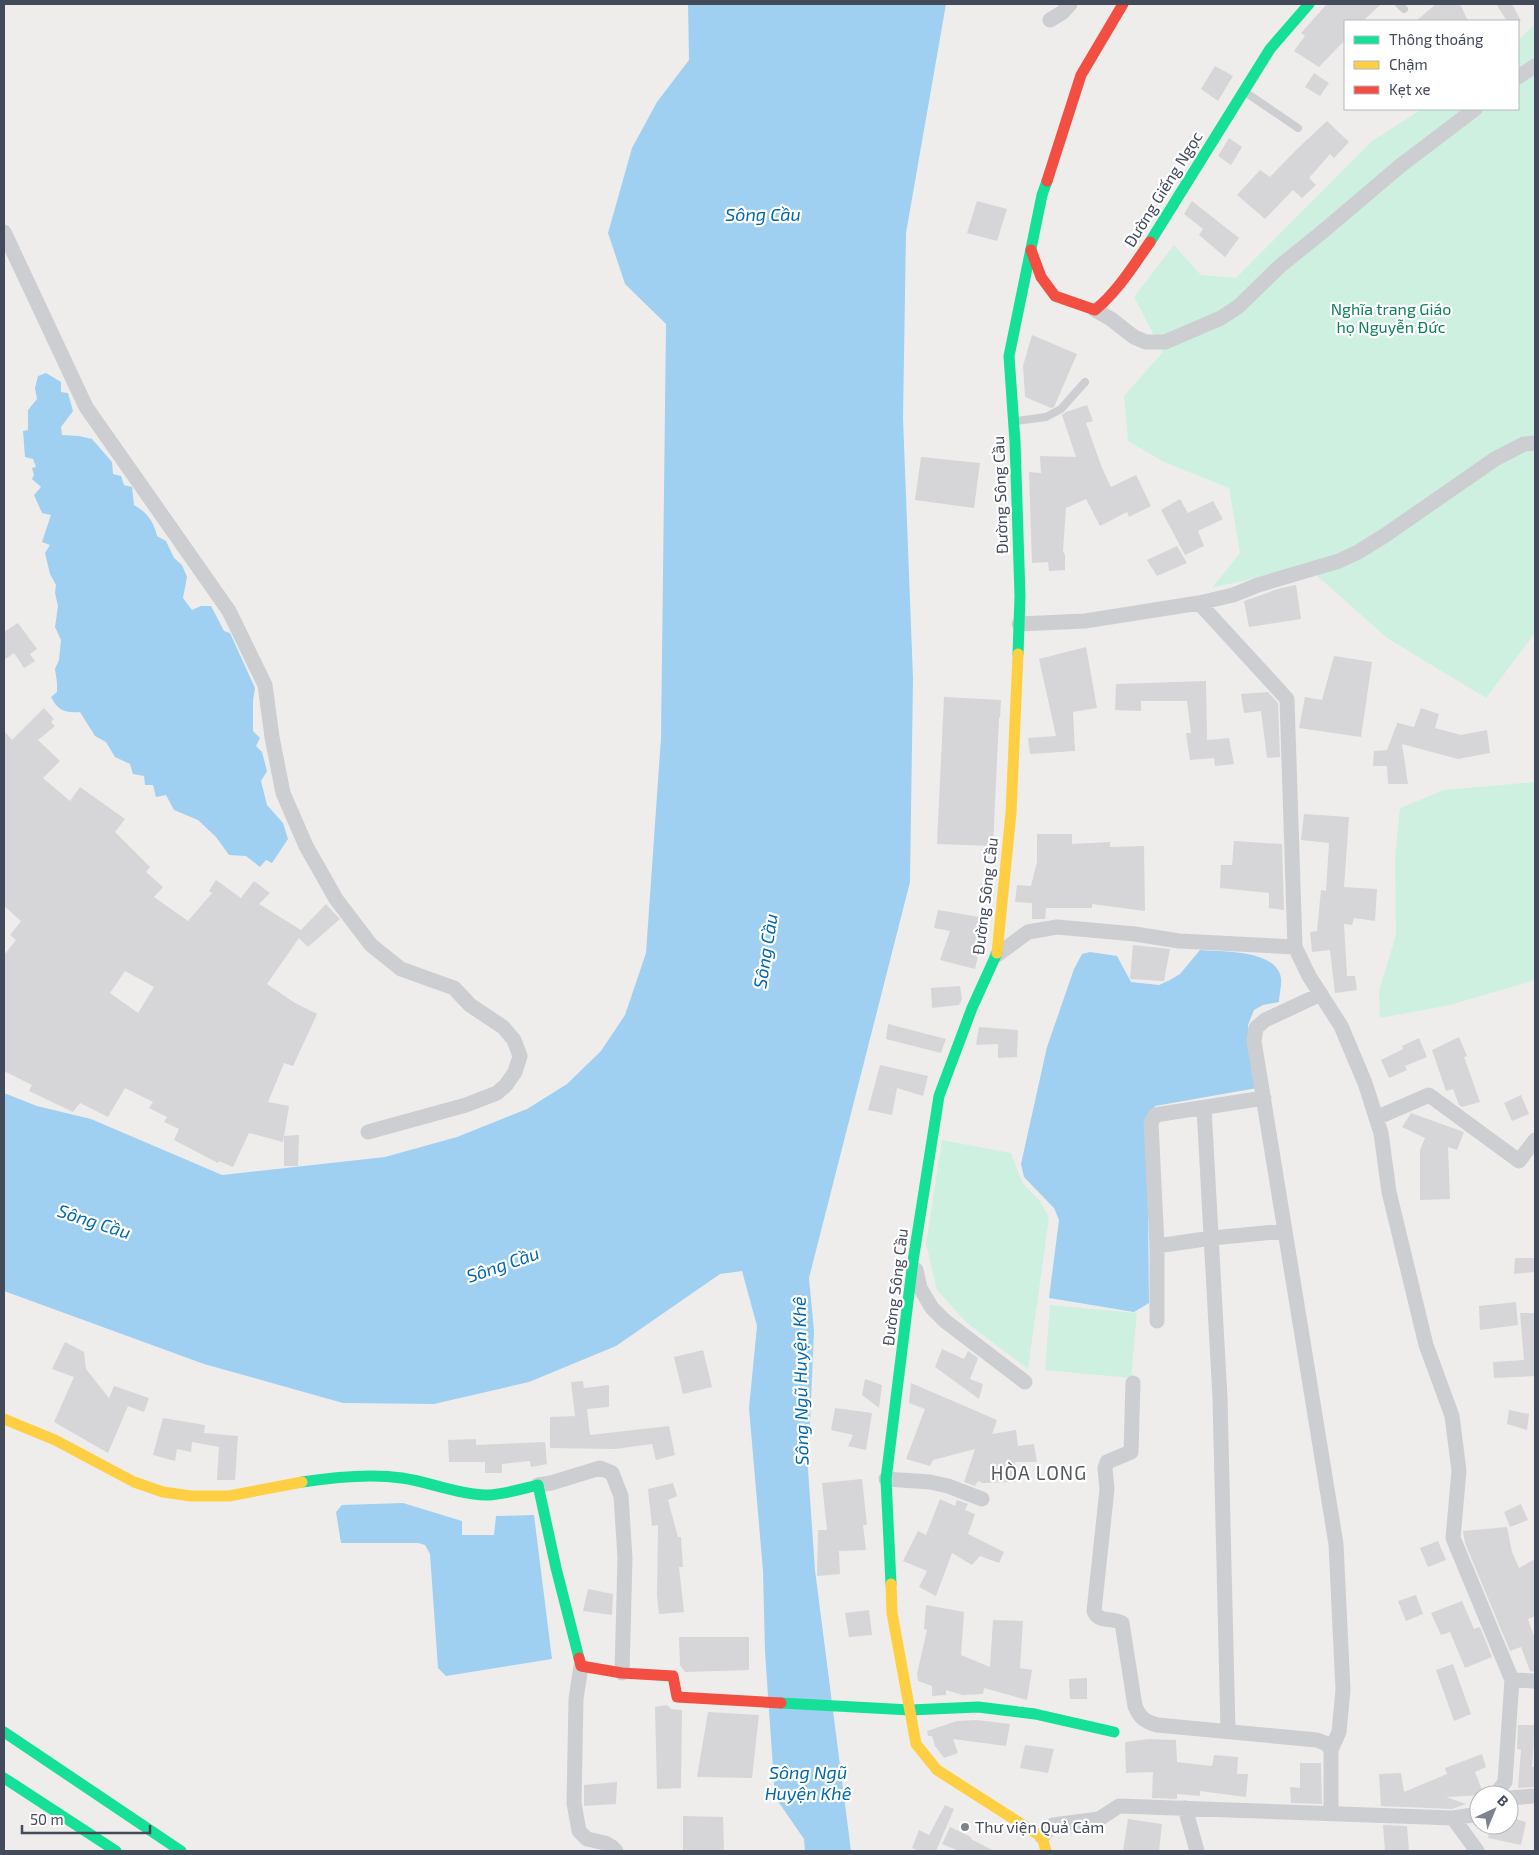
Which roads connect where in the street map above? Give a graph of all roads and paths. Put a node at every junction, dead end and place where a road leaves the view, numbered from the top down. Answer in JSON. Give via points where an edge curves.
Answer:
{"nodes":[{"id":1,"x":1070,"y":4,"type":"edge"},
{"id":2,"x":1122,"y":4,"type":"edge"},
{"id":3,"x":1308,"y":4,"type":"edge"},
{"id":4,"x":1050,"y":20,"type":"dead end"},
{"id":5,"x":1535,"y":66,"type":"edge"},
{"id":6,"x":1519,"y":76,"type":"edge"},
{"id":7,"x":1243,"y":90,"type":"junction"},
{"id":8,"x":1474,"y":110,"type":"edge"},
{"id":9,"x":1298,"y":128,"type":"dead end"},
{"id":10,"x":4,"y":232,"type":"edge"},
{"id":11,"x":1030,"y":250,"type":"junction"},
{"id":12,"x":1095,"y":310,"type":"junction"},
{"id":13,"x":1085,"y":382,"type":"dead end"},
{"id":14,"x":1013,"y":422,"type":"junction"},
{"id":15,"x":1535,"y":443,"type":"edge"},
{"id":16,"x":1199,"y":603,"type":"junction"},
{"id":17,"x":1019,"y":624,"type":"junction"},
{"id":18,"x":1295,"y":947,"type":"junction"},
{"id":19,"x":997,"y":956,"type":"junction"},
{"id":20,"x":1321,"y":994,"type":"junction"},
{"id":21,"x":1264,"y":1098,"type":"junction"},
{"id":22,"x":1204,"y":1108,"type":"junction"},
{"id":23,"x":1376,"y":1118,"type":"junction"},
{"id":24,"x":368,"y":1132,"type":"dead end"},
{"id":25,"x":1535,"y":1140,"type":"edge"},
{"id":26,"x":1285,"y":1231,"type":"junction"},
{"id":27,"x":1212,"y":1238,"type":"junction"},
{"id":28,"x":1157,"y":1246,"type":"junction"},
{"id":29,"x":914,"y":1261,"type":"junction"},
{"id":30,"x":1157,"y":1321,"type":"dead end"},
{"id":31,"x":1025,"y":1382,"type":"dead end"},
{"id":32,"x":1133,"y":1384,"type":"dead end"},
{"id":33,"x":4,"y":1419,"type":"edge"},
{"id":34,"x":886,"y":1479,"type":"junction"},
{"id":35,"x":538,"y":1485,"type":"junction"},
{"id":36,"x":982,"y":1499,"type":"dead end"},
{"id":37,"x":581,"y":1666,"type":"junction"},
{"id":38,"x":622,"y":1673,"type":"junction"},
{"id":39,"x":1512,"y":1680,"type":"junction"},
{"id":40,"x":1535,"y":1681,"type":"edge"},
{"id":41,"x":910,"y":1710,"type":"junction"},
{"id":42,"x":1228,"y":1731,"type":"junction"},
{"id":43,"x":4,"y":1732,"type":"edge"},
{"id":44,"x":1114,"y":1732,"type":"dead end"},
{"id":45,"x":1332,"y":1750,"type":"junction"},
{"id":46,"x":4,"y":1778,"type":"edge"},
{"id":47,"x":1503,"y":1785,"type":"edge"},
{"id":48,"x":1535,"y":1796,"type":"edge"},
{"id":49,"x":1519,"y":1797,"type":"edge"},
{"id":50,"x":1185,"y":1808,"type":"junction"},
{"id":51,"x":1331,"y":1814,"type":"junction"},
{"id":52,"x":1469,"y":1816,"type":"edge"},
{"id":53,"x":1453,"y":1818,"type":"junction"},
{"id":54,"x":1044,"y":1844,"type":"edge"},
{"id":55,"x":116,"y":1851,"type":"edge"},
{"id":56,"x":181,"y":1851,"type":"edge"},
{"id":57,"x":616,"y":1851,"type":"edge"},
{"id":58,"x":1197,"y":1851,"type":"edge"},
{"id":59,"x":1477,"y":1851,"type":"edge"}],
"edges":[{"from":1,"to":4,"type":"street"},
{"from":2,"to":11,"type":"main road","name":"Đường Sông Cầu","via":[[1081,75],[1042,195]]},
{"from":3,"to":7,"type":"main road","name":"Đường Giếng Ngọc","via":[[1270,49]]},
{"from":5,"to":6,"type":"street"},
{"from":7,"to":9,"type":"lane"},
{"from":7,"to":12,"type":"main road","name":"Đường Giếng Ngọc","via":[[1157,233],[1123,281]]},
{"from":8,"to":12,"type":"street","via":[[1400,166],[1280,266],[1239,306],[1221,318],[1164,342],[1146,342]]},
{"from":10,"to":24,"type":"street","via":[[86,407],[229,611],[264,685],[283,793],[306,846],[336,899],[371,945],[401,969],[454,988],[470,1005],[503,1027],[514,1040],[520,1056],[515,1072],[496,1093]]},
{"from":11,"to":12,"type":"main road","via":[[1041,277],[1055,296]]},
{"from":11,"to":14,"type":"main road","name":"Đường Sông Cầu","via":[[1009,356]]},
{"from":13,"to":14,"type":"lane","via":[[1061,409],[1046,417]]},
{"from":14,"to":17,"type":"main road","name":"Đường Sông Cầu"},
{"from":15,"to":16,"type":"street","via":[[1524,444],[1495,459],[1358,552],[1339,561]]},
{"from":16,"to":17,"type":"street","via":[[1085,621]]},
{"from":16,"to":18,"type":"street","via":[[1287,699]]},
{"from":17,"to":19,"type":"main road","name":"Đường Sông Cầu","via":[[1010,813]]},
{"from":18,"to":19,"type":"street","via":[[1179,941],[1057,927],[1028,932]]},
{"from":18,"to":20,"type":"street"},
{"from":19,"to":29,"type":"main road","name":"Đường Sông Cầu","via":[[972,1008],[939,1096]]},
{"from":20,"to":21,"type":"street","via":[[1265,1020],[1256,1028],[1254,1041]]},
{"from":20,"to":23,"type":"street","via":[[1341,1026]]},
{"from":21,"to":22,"type":"street"},
{"from":21,"to":26,"type":"street"},
{"from":22,"to":27,"type":"street"},
{"from":22,"to":28,"type":"street","via":[[1155,1115],[1151,1123]]},
{"from":23,"to":25,"type":"street","via":[[1429,1095],[1519,1161]]},
{"from":23,"to":39,"type":"street","via":[[1389,1192],[1426,1345],[1452,1416],[1458,1471],[1453,1538]]},
{"from":26,"to":27,"type":"street"},
{"from":26,"to":45,"type":"street","via":[[1336,1544],[1343,1690],[1339,1732]]},
{"from":27,"to":28,"type":"street"},
{"from":27,"to":42,"type":"street","via":[[1220,1398]]},
{"from":28,"to":30,"type":"street"},
{"from":29,"to":31,"type":"street","via":[[920,1288],[932,1308]]},
{"from":29,"to":34,"type":"main road","name":"Đường Sông Cầu"},
{"from":32,"to":42,"type":"street","via":[[1132,1452],[1107,1462],[1105,1468],[1106,1489],[1094,1611],[1101,1619],[1122,1623],[1135,1706],[1145,1722]]},
{"from":33,"to":35,"type":"main road","via":[[54,1439],[152,1489],[198,1497],[230,1496],[284,1485],[354,1477],[398,1478],[486,1495]]},
{"from":34,"to":36,"type":"street","via":[[930,1482]]},
{"from":34,"to":41,"type":"main road","name":"Đường Sông Cầu","via":[[892,1613]]},
{"from":35,"to":37,"type":"main road"},
{"from":35,"to":38,"type":"street","via":[[600,1468],[612,1473],[621,1496],[624,1549]]},
{"from":37,"to":38,"type":"main road"},
{"from":37,"to":57,"type":"street","via":[[576,1700],[574,1803],[579,1831]]},
{"from":38,"to":41,"type":"main road","via":[[673,1676],[677,1697]]},
{"from":39,"to":40,"type":"street"},
{"from":39,"to":47,"type":"street"},
{"from":41,"to":44,"type":"main road","via":[[978,1707],[1035,1714]]},
{"from":41,"to":54,"type":"main road","name":"Đường Sông Cầu","via":[[916,1744],[937,1770]]},
{"from":42,"to":45,"type":"street","via":[[1318,1740],[1328,1744]]},
{"from":43,"to":56,"type":"main road"},
{"from":45,"to":51,"type":"street"},
{"from":46,"to":55,"type":"main road"},
{"from":48,"to":49,"type":"street"},
{"from":50,"to":51,"type":"street"},
{"from":50,"to":54,"type":"street","via":[[1118,1806],[1099,1818],[1053,1825]]},
{"from":50,"to":58,"type":"street"},
{"from":51,"to":53,"type":"street"},
{"from":52,"to":53,"type":"street"},
{"from":53,"to":59,"type":"street"}]}
